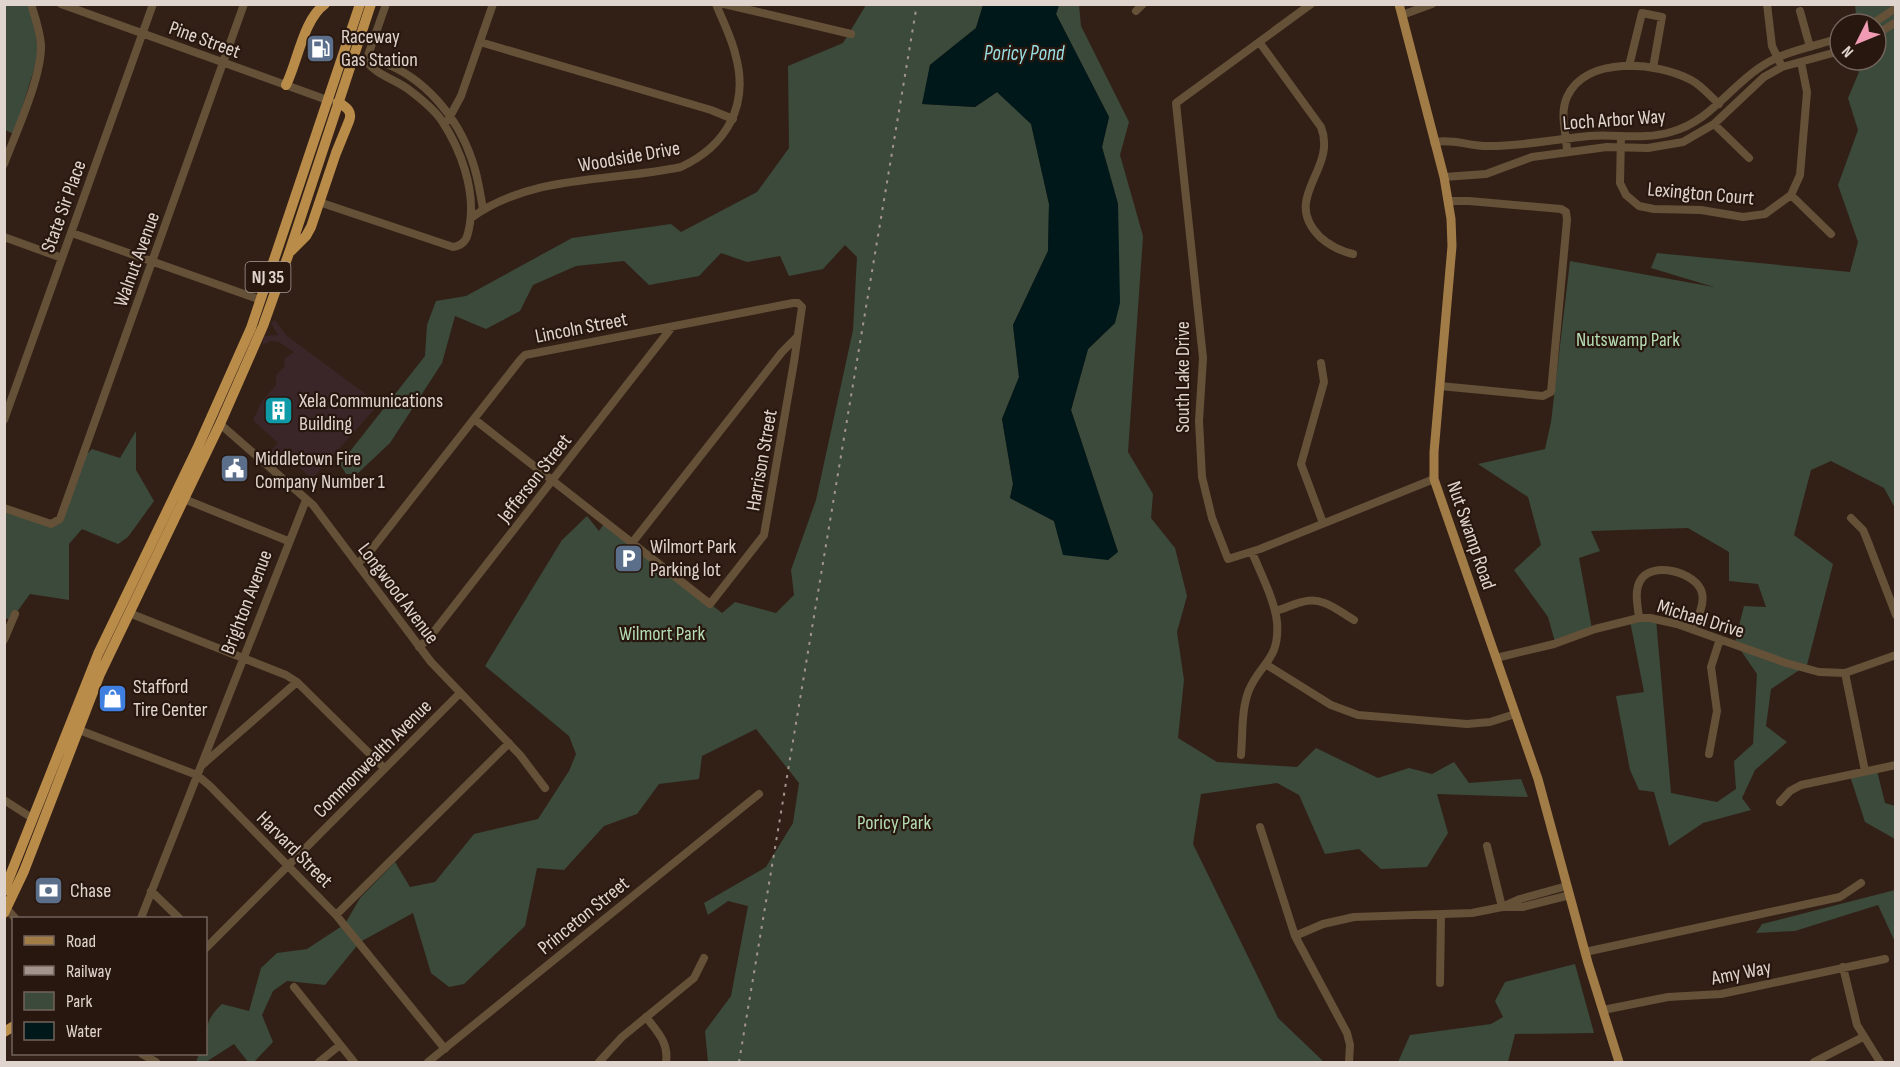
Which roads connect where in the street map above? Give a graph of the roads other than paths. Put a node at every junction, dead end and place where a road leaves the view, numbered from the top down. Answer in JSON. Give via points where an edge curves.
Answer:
{"nodes":[{"id":1,"x":30,"y":4,"type":"edge"},
{"id":2,"x":61,"y":4,"type":"edge"},
{"id":3,"x":153,"y":4,"type":"edge"},
{"id":4,"x":244,"y":4,"type":"edge"},
{"id":5,"x":325,"y":4,"type":"edge"},
{"id":6,"x":360,"y":4,"type":"edge"},
{"id":7,"x":371,"y":4,"type":"edge"},
{"id":8,"x":386,"y":4,"type":"edge"},
{"id":9,"x":493,"y":4,"type":"edge"},
{"id":10,"x":716,"y":4,"type":"edge"},
{"id":11,"x":724,"y":4,"type":"edge"},
{"id":12,"x":1143,"y":4,"type":"edge"},
{"id":13,"x":1311,"y":4,"type":"edge"},
{"id":14,"x":1399,"y":4,"type":"edge"},
{"id":15,"x":1432,"y":4,"type":"edge"},
{"id":16,"x":1767,"y":4,"type":"edge"},
{"id":17,"x":77,"y":7,"type":"edge"},
{"id":18,"x":1136,"y":11,"type":"dead end"},
{"id":19,"x":1800,"y":11,"type":"dead end"},
{"id":20,"x":1402,"y":15,"type":"junction"},
{"id":21,"x":142,"y":33,"type":"junction"},
{"id":22,"x":851,"y":34,"type":"dead end"},
{"id":23,"x":480,"y":42,"type":"junction"},
{"id":24,"x":1826,"y":42,"type":"joint"},
{"id":25,"x":1260,"y":43,"type":"junction"},
{"id":26,"x":1810,"y":47,"type":"junction"},
{"id":27,"x":1828,"y":54,"type":"joint"},
{"id":28,"x":1777,"y":57,"type":"junction"},
{"id":29,"x":354,"y":58,"type":"junction"},
{"id":30,"x":366,"y":61,"type":"junction"},
{"id":31,"x":1801,"y":62,"type":"junction"},
{"id":32,"x":224,"y":63,"type":"junction"},
{"id":33,"x":1629,"y":66,"type":"junction"},
{"id":34,"x":1782,"y":67,"type":"junction"},
{"id":35,"x":1653,"y":68,"type":"junction"},
{"id":36,"x":286,"y":85,"type":"junction"},
{"id":37,"x":1734,"y":89,"type":"junction"},
{"id":38,"x":1742,"y":97,"type":"junction"},
{"id":39,"x":332,"y":101,"type":"junction"},
{"id":40,"x":1719,"y":104,"type":"junction"},
{"id":41,"x":451,"y":118,"type":"junction"},
{"id":42,"x":733,"y":119,"type":"junction"},
{"id":43,"x":443,"y":123,"type":"junction"},
{"id":44,"x":1714,"y":124,"type":"junction"},
{"id":45,"x":1621,"y":136,"type":"junction"},
{"id":46,"x":1643,"y":136,"type":"junction"},
{"id":47,"x":1566,"y":139,"type":"junction"},
{"id":48,"x":1434,"y":142,"type":"junction"},
{"id":49,"x":1520,"y":144,"type":"junction"},
{"id":50,"x":1620,"y":147,"type":"junction"},
{"id":51,"x":1642,"y":148,"type":"junction"},
{"id":52,"x":1567,"y":152,"type":"junction"},
{"id":53,"x":1522,"y":159,"type":"junction"},
{"id":54,"x":1749,"y":159,"type":"dead end"},
{"id":55,"x":4,"y":164,"type":"edge"},
{"id":56,"x":1444,"y":177,"type":"junction"},
{"id":57,"x":1791,"y":195,"type":"junction"},
{"id":58,"x":1449,"y":201,"type":"junction"},
{"id":59,"x":319,"y":202,"type":"junction"},
{"id":60,"x":483,"y":209,"type":"junction"},
{"id":61,"x":471,"y":218,"type":"junction"},
{"id":62,"x":72,"y":233,"type":"junction"},
{"id":63,"x":1831,"y":234,"type":"dead end"},
{"id":64,"x":4,"y":237,"type":"edge"},
{"id":65,"x":289,"y":253,"type":"junction"},
{"id":66,"x":1353,"y":254,"type":"dead end"},
{"id":67,"x":62,"y":258,"type":"junction"},
{"id":68,"x":152,"y":262,"type":"junction"},
{"id":69,"x":261,"y":300,"type":"junction"},
{"id":70,"x":800,"y":304,"type":"joint"},
{"id":71,"x":672,"y":327,"type":"junction"},
{"id":72,"x":797,"y":337,"type":"junction"},
{"id":73,"x":1321,"y":363,"type":"dead end"},
{"id":74,"x":1440,"y":386,"type":"junction"},
{"id":75,"x":474,"y":419,"type":"junction"},
{"id":76,"x":4,"y":420,"type":"edge"},
{"id":77,"x":220,"y":424,"type":"junction"},
{"id":78,"x":1434,"y":479,"type":"junction"},
{"id":79,"x":553,"y":481,"type":"junction"},
{"id":80,"x":184,"y":499,"type":"junction"},
{"id":81,"x":306,"y":500,"type":"junction"},
{"id":82,"x":4,"y":507,"type":"edge"},
{"id":83,"x":1851,"y":518,"type":"dead end"},
{"id":84,"x":1323,"y":523,"type":"junction"},
{"id":85,"x":288,"y":541,"type":"junction"},
{"id":86,"x":632,"y":543,"type":"junction"},
{"id":87,"x":1252,"y":552,"type":"junction"},
{"id":88,"x":357,"y":564,"type":"junction"},
{"id":89,"x":1275,"y":611,"type":"junction"},
{"id":90,"x":15,"y":614,"type":"dead end"},
{"id":91,"x":129,"y":614,"type":"junction"},
{"id":92,"x":1896,"y":615,"type":"edge"},
{"id":93,"x":1639,"y":618,"type":"junction"},
{"id":94,"x":1354,"y":620,"type":"dead end"},
{"id":95,"x":1692,"y":629,"type":"junction"},
{"id":96,"x":1720,"y":639,"type":"junction"},
{"id":97,"x":4,"y":640,"type":"edge"},
{"id":98,"x":419,"y":647,"type":"junction"},
{"id":99,"x":1896,"y":655,"type":"edge"},
{"id":100,"x":242,"y":658,"type":"junction"},
{"id":101,"x":1496,"y":658,"type":"junction"},
{"id":102,"x":1267,"y":665,"type":"junction"},
{"id":103,"x":1845,"y":673,"type":"junction"},
{"id":104,"x":297,"y":682,"type":"junction"},
{"id":105,"x":460,"y":693,"type":"junction"},
{"id":106,"x":1515,"y":714,"type":"junction"},
{"id":107,"x":79,"y":730,"type":"junction"},
{"id":108,"x":509,"y":744,"type":"junction"},
{"id":109,"x":1709,"y":754,"type":"dead end"},
{"id":110,"x":1240,"y":755,"type":"dead end"},
{"id":111,"x":1896,"y":765,"type":"edge"},
{"id":112,"x":201,"y":766,"type":"junction"},
{"id":113,"x":384,"y":768,"type":"junction"},
{"id":114,"x":1865,"y":771,"type":"junction"},
{"id":115,"x":196,"y":776,"type":"junction"},
{"id":116,"x":545,"y":789,"type":"dead end"},
{"id":117,"x":759,"y":794,"type":"dead end"},
{"id":118,"x":4,"y":800,"type":"edge"},
{"id":119,"x":1780,"y":802,"type":"dead end"},
{"id":120,"x":33,"y":818,"type":"junction"},
{"id":121,"x":1260,"y":827,"type":"dead end"},
{"id":122,"x":1487,"y":846,"type":"dead end"},
{"id":123,"x":15,"y":863,"type":"junction"},
{"id":124,"x":289,"y":865,"type":"junction"},
{"id":125,"x":4,"y":873,"type":"edge"},
{"id":126,"x":1862,"y":883,"type":"dead end"},
{"id":127,"x":4,"y":891,"type":"edge"},
{"id":128,"x":151,"y":891,"type":"junction"},
{"id":129,"x":1568,"y":891,"type":"junction"},
{"id":130,"x":1502,"y":907,"type":"junction"},
{"id":131,"x":5,"y":909,"type":"edge"},
{"id":132,"x":336,"y":915,"type":"junction"},
{"id":133,"x":1441,"y":915,"type":"junction"},
{"id":134,"x":141,"y":917,"type":"edge"},
{"id":135,"x":178,"y":917,"type":"edge"},
{"id":136,"x":1295,"y":936,"type":"junction"},
{"id":137,"x":207,"y":945,"type":"edge"},
{"id":138,"x":1585,"y":952,"type":"junction"},
{"id":139,"x":704,"y":958,"type":"dead end"},
{"id":140,"x":1885,"y":959,"type":"dead end"},
{"id":141,"x":1843,"y":968,"type":"junction"},
{"id":142,"x":1440,"y":983,"type":"dead end"},
{"id":143,"x":294,"y":987,"type":"dead end"},
{"id":144,"x":1603,"y":1010,"type":"junction"},
{"id":145,"x":646,"y":1017,"type":"junction"},
{"id":146,"x":1863,"y":1037,"type":"junction"},
{"id":147,"x":340,"y":1045,"type":"junction"},
{"id":148,"x":445,"y":1049,"type":"junction"},
{"id":149,"x":319,"y":1062,"type":"edge"},
{"id":150,"x":354,"y":1062,"type":"edge"},
{"id":151,"x":428,"y":1062,"type":"edge"},
{"id":152,"x":599,"y":1062,"type":"edge"},
{"id":153,"x":666,"y":1062,"type":"edge"},
{"id":154,"x":1349,"y":1062,"type":"edge"},
{"id":155,"x":1619,"y":1062,"type":"edge"},
{"id":156,"x":1814,"y":1062,"type":"edge"},
{"id":157,"x":1880,"y":1062,"type":"edge"}],
"edges":[{"from":1,"to":55,"type":"street","via":[[41,45],[38,70]]},
{"from":2,"to":17,"type":"street","name":"Pine Street"},
{"from":3,"to":21,"type":"street","name":"State Sir Place"},
{"from":4,"to":32,"type":"street","name":"Walnut Avenue"},
{"from":5,"to":36,"type":"highway","via":[[309,23]]},
{"from":6,"to":39,"type":"highway","number":"NJ 35"},
{"from":7,"to":29,"type":"highway","number":"NJ 35"},
{"from":8,"to":30,"type":"street"},
{"from":9,"to":23,"type":"street"},
{"from":10,"to":42,"type":"street","name":"Woodside Drive","via":[[731,38],[739,72],[739,96]]},
{"from":11,"to":22,"type":"street"},
{"from":12,"to":18,"type":"street"},
{"from":13,"to":25,"type":"street","name":"South Lake Drive"},
{"from":14,"to":20,"type":"main road","name":"Nut Swamp Road"},
{"from":15,"to":20,"type":"street"},
{"from":16,"to":28,"type":"street"},
{"from":17,"to":21,"type":"street","name":"Pine Street"},
{"from":19,"to":26,"type":"street"},
{"from":20,"to":48,"type":"main road","name":"Nut Swamp Road"},
{"from":21,"to":32,"type":"street","name":"Pine Street"},
{"from":21,"to":62,"type":"street","name":"State Sir Place"},
{"from":23,"to":41,"type":"street"},
{"from":23,"to":42,"type":"street"},
{"from":24,"to":26,"type":"street","name":"Loch Arbor Way"},
{"from":24,"to":27,"type":"street"},
{"from":25,"to":66,"type":"street","via":[[1324,135],[1325,150],[1305,203],[1307,219],[1330,246]]},
{"from":25,"to":87,"type":"street","name":"South Lake Drive","via":[[1176,103],[1203,358],[1199,421],[1202,477],[1227,559]]},
{"from":26,"to":28,"type":"street","name":"Loch Arbor Way"},
{"from":27,"to":31,"type":"street","name":"Loch Arbor Way"},
{"from":28,"to":34,"type":"street"},
{"from":28,"to":37,"type":"street","name":"Loch Arbor Way"},
{"from":29,"to":30,"type":"street"},
{"from":29,"to":39,"type":"highway","number":"NJ 35"},
{"from":30,"to":41,"type":"street","via":[[379,61],[409,77],[433,96]]},
{"from":30,"to":43,"type":"street","via":[[374,71],[419,98]]},
{"from":31,"to":34,"type":"street","name":"Loch Arbor Way"},
{"from":31,"to":57,"type":"street","via":[[1807,93],[1804,147],[1800,175]]},
{"from":32,"to":36,"type":"street","name":"Pine Street"},
{"from":32,"to":68,"type":"street","name":"Walnut Avenue"},
{"from":33,"to":35,"type":"street"},
{"from":33,"to":35,"type":"street","via":[[1642,13],[1662,17]]},
{"from":33,"to":47,"type":"street","via":[[1593,72],[1573,88],[1564,109]]},
{"from":34,"to":38,"type":"street","name":"Loch Arbor Way"},
{"from":35,"to":40,"type":"street","via":[[1693,81]]},
{"from":36,"to":39,"type":"street","name":"Pine Street"},
{"from":37,"to":38,"type":"street"},
{"from":37,"to":40,"type":"street","name":"Loch Arbor Way"},
{"from":38,"to":44,"type":"street","name":"Loch Arbor Way"},
{"from":39,"to":59,"type":"highway","via":[[345,106],[351,116]]},
{"from":39,"to":65,"type":"highway","number":"NJ 35"},
{"from":39,"to":69,"type":"highway","number":"NJ 35"},
{"from":40,"to":46,"type":"street","name":"Loch Arbor Way","via":[[1689,126]]},
{"from":41,"to":43,"type":"street"},
{"from":41,"to":60,"type":"street","via":[[473,162]]},
{"from":42,"to":60,"type":"street","name":"Woodside Drive","via":[[712,148],[681,167],[536,189]]},
{"from":43,"to":61,"type":"street","via":[[466,176]]},
{"from":44,"to":51,"type":"street","name":"Loch Arbor Way","via":[[1683,142]]},
{"from":44,"to":54,"type":"street"},
{"from":45,"to":46,"type":"street","name":"Loch Arbor Way"},
{"from":45,"to":47,"type":"street","name":"Loch Arbor Way"},
{"from":45,"to":50,"type":"street","name":"Lexington Court"},
{"from":46,"to":51,"type":"street"},
{"from":47,"to":49,"type":"street","name":"Loch Arbor Way"},
{"from":47,"to":52,"type":"street"},
{"from":48,"to":49,"type":"street","name":"Loch Arbor Way"},
{"from":48,"to":56,"type":"main road","name":"Nut Swamp Road"},
{"from":49,"to":53,"type":"street"},
{"from":50,"to":51,"type":"street","name":"Loch Arbor Way"},
{"from":50,"to":52,"type":"street","name":"Loch Arbor Way"},
{"from":50,"to":57,"type":"street","name":"Lexington Court","via":[[1623,189],[1644,208],[1753,217],[1774,209]]},
{"from":52,"to":53,"type":"street","name":"Loch Arbor Way"},
{"from":53,"to":56,"type":"street","name":"Loch Arbor Way","via":[[1486,174]]},
{"from":56,"to":58,"type":"main road","name":"Nut Swamp Road"},
{"from":57,"to":63,"type":"street"},
{"from":58,"to":74,"type":"main road","name":"Nut Swamp Road","via":[[1452,246]]},
{"from":58,"to":74,"type":"street","via":[[1564,210],[1567,220],[1549,394]]},
{"from":59,"to":61,"type":"street","via":[[453,247],[464,242]]},
{"from":59,"to":65,"type":"highway","via":[[306,236]]},
{"from":60,"to":61,"type":"street","name":"Woodside Drive"},
{"from":62,"to":67,"type":"street","name":"State Sir Place"},
{"from":62,"to":68,"type":"street"},
{"from":64,"to":67,"type":"street"},
{"from":65,"to":77,"type":"highway","number":"NJ 35","via":[[263,326]]},
{"from":67,"to":76,"type":"street","name":"State Sir Place"},
{"from":68,"to":69,"type":"street"},
{"from":68,"to":82,"type":"street","name":"Walnut Avenue","via":[[60,519],[51,524]]},
{"from":69,"to":120,"type":"highway","number":"NJ 35","via":[[230,377],[98,654]]},
{"from":70,"to":71,"type":"street","name":"Lincoln Street"},
{"from":70,"to":72,"type":"street","name":"Harrison Street"},
{"from":71,"to":75,"type":"street","name":"Lincoln Street","via":[[525,355]]},
{"from":71,"to":79,"type":"street","name":"Jefferson Street"},
{"from":72,"to":86,"type":"street"},
{"from":72,"to":86,"type":"street","name":"Harrison Street","via":[[764,535],[710,604]]},
{"from":73,"to":84,"type":"street","via":[[1324,382],[1301,464]]},
{"from":74,"to":78,"type":"main road","name":"Nut Swamp Road"},
{"from":75,"to":79,"type":"street"},
{"from":75,"to":88,"type":"street","name":"Lincoln Street"},
{"from":77,"to":80,"type":"highway","number":"NJ 35"},
{"from":77,"to":81,"type":"street","name":"Longwood Avenue"},
{"from":78,"to":84,"type":"street","name":"South Lake Drive"},
{"from":78,"to":101,"type":"main road","name":"Nut Swamp Road"},
{"from":79,"to":86,"type":"street"},
{"from":79,"to":98,"type":"street","name":"Jefferson Street"},
{"from":80,"to":85,"type":"street"},
{"from":80,"to":91,"type":"highway","number":"NJ 35"},
{"from":81,"to":85,"type":"street","name":"Brighton Avenue"},
{"from":81,"to":88,"type":"street","name":"Longwood Avenue","via":[[321,514]]},
{"from":83,"to":92,"type":"street","via":[[1866,537]]},
{"from":84,"to":87,"type":"street","name":"South Lake Drive"},
{"from":85,"to":100,"type":"street","name":"Brighton Avenue"},
{"from":87,"to":89,"type":"street"},
{"from":88,"to":98,"type":"street","name":"Longwood Avenue"},
{"from":89,"to":94,"type":"street","via":[[1315,600]]},
{"from":89,"to":102,"type":"street","via":[[1276,638]]},
{"from":90,"to":97,"type":"street"},
{"from":91,"to":100,"type":"street"},
{"from":91,"to":107,"type":"highway","number":"NJ 35"},
{"from":93,"to":95,"type":"street","name":"Michael Drive","via":[[1665,620]]},
{"from":93,"to":95,"type":"street","via":[[1637,590],[1641,579],[1649,572],[1674,572],[1693,579],[1702,593]]},
{"from":93,"to":101,"type":"street","name":"Michael Drive"},
{"from":95,"to":96,"type":"street","name":"Michael Drive"},
{"from":96,"to":103,"type":"street","name":"Michael Drive","via":[[1806,669]]},
{"from":96,"to":109,"type":"street","via":[[1711,667],[1717,711]]},
{"from":98,"to":105,"type":"street","name":"Longwood Avenue"},
{"from":99,"to":103,"type":"street","name":"Michael Drive"},
{"from":100,"to":104,"type":"street"},
{"from":100,"to":112,"type":"street","name":"Brighton Avenue"},
{"from":101,"to":106,"type":"main road","name":"Nut Swamp Road"},
{"from":102,"to":106,"type":"street","via":[[1331,705],[1358,715],[1467,724]]},
{"from":102,"to":110,"type":"street","via":[[1246,700]]},
{"from":103,"to":114,"type":"street"},
{"from":104,"to":112,"type":"street"},
{"from":104,"to":113,"type":"street"},
{"from":105,"to":108,"type":"street","name":"Longwood Avenue"},
{"from":105,"to":113,"type":"street","name":"Commonwealth Avenue"},
{"from":106,"to":129,"type":"main road","name":"Nut Swamp Road","via":[[1538,779]]},
{"from":107,"to":115,"type":"street","name":"Harvard Street"},
{"from":107,"to":131,"type":"highway","number":"NJ 35","via":[[24,871]]},
{"from":108,"to":116,"type":"street","name":"Longwood Avenue"},
{"from":108,"to":132,"type":"street"},
{"from":111,"to":114,"type":"street"},
{"from":112,"to":115,"type":"street","name":"Brighton Avenue"},
{"from":113,"to":124,"type":"street","name":"Commonwealth Avenue"},
{"from":114,"to":119,"type":"street","via":[[1802,785]]},
{"from":115,"to":124,"type":"street","name":"Harvard Street"},
{"from":115,"to":128,"type":"street","name":"Brighton Avenue"},
{"from":117,"to":148,"type":"street","name":"Princeton Street"},
{"from":118,"to":120,"type":"street"},
{"from":120,"to":123,"type":"highway","number":"NJ 35"},
{"from":121,"to":136,"type":"street"},
{"from":122,"to":130,"type":"street"},
{"from":123,"to":125,"type":"highway"},
{"from":123,"to":127,"type":"highway","number":"NJ 35"},
{"from":124,"to":132,"type":"street","name":"Harvard Street"},
{"from":124,"to":137,"type":"street","name":"Commonwealth Avenue"},
{"from":126,"to":138,"type":"street","via":[[1840,897]]},
{"from":128,"to":134,"type":"street","name":"Brighton Avenue"},
{"from":128,"to":135,"type":"street"},
{"from":129,"to":130,"type":"street"},
{"from":129,"to":138,"type":"main road","name":"Nut Swamp Road"},
{"from":130,"to":133,"type":"street"},
{"from":132,"to":148,"type":"street","name":"Harvard Street"},
{"from":133,"to":136,"type":"street","via":[[1354,917]]},
{"from":133,"to":142,"type":"street"},
{"from":136,"to":154,"type":"street","via":[[1347,1032]]},
{"from":138,"to":144,"type":"main road","name":"Nut Swamp Road"},
{"from":139,"to":145,"type":"street","via":[[694,978]]},
{"from":140,"to":141,"type":"street","name":"Amy Way"},
{"from":141,"to":144,"type":"street","name":"Amy Way","via":[[1721,994],[1668,997]]},
{"from":141,"to":146,"type":"street"},
{"from":143,"to":147,"type":"street"},
{"from":144,"to":155,"type":"main road","name":"Nut Swamp Road"},
{"from":145,"to":152,"type":"street"},
{"from":145,"to":153,"type":"street","via":[[664,1042]]},
{"from":146,"to":156,"type":"street"},
{"from":146,"to":157,"type":"street"},
{"from":147,"to":149,"type":"street"},
{"from":147,"to":150,"type":"street"},
{"from":148,"to":151,"type":"street","name":"Princeton Street"}]}
